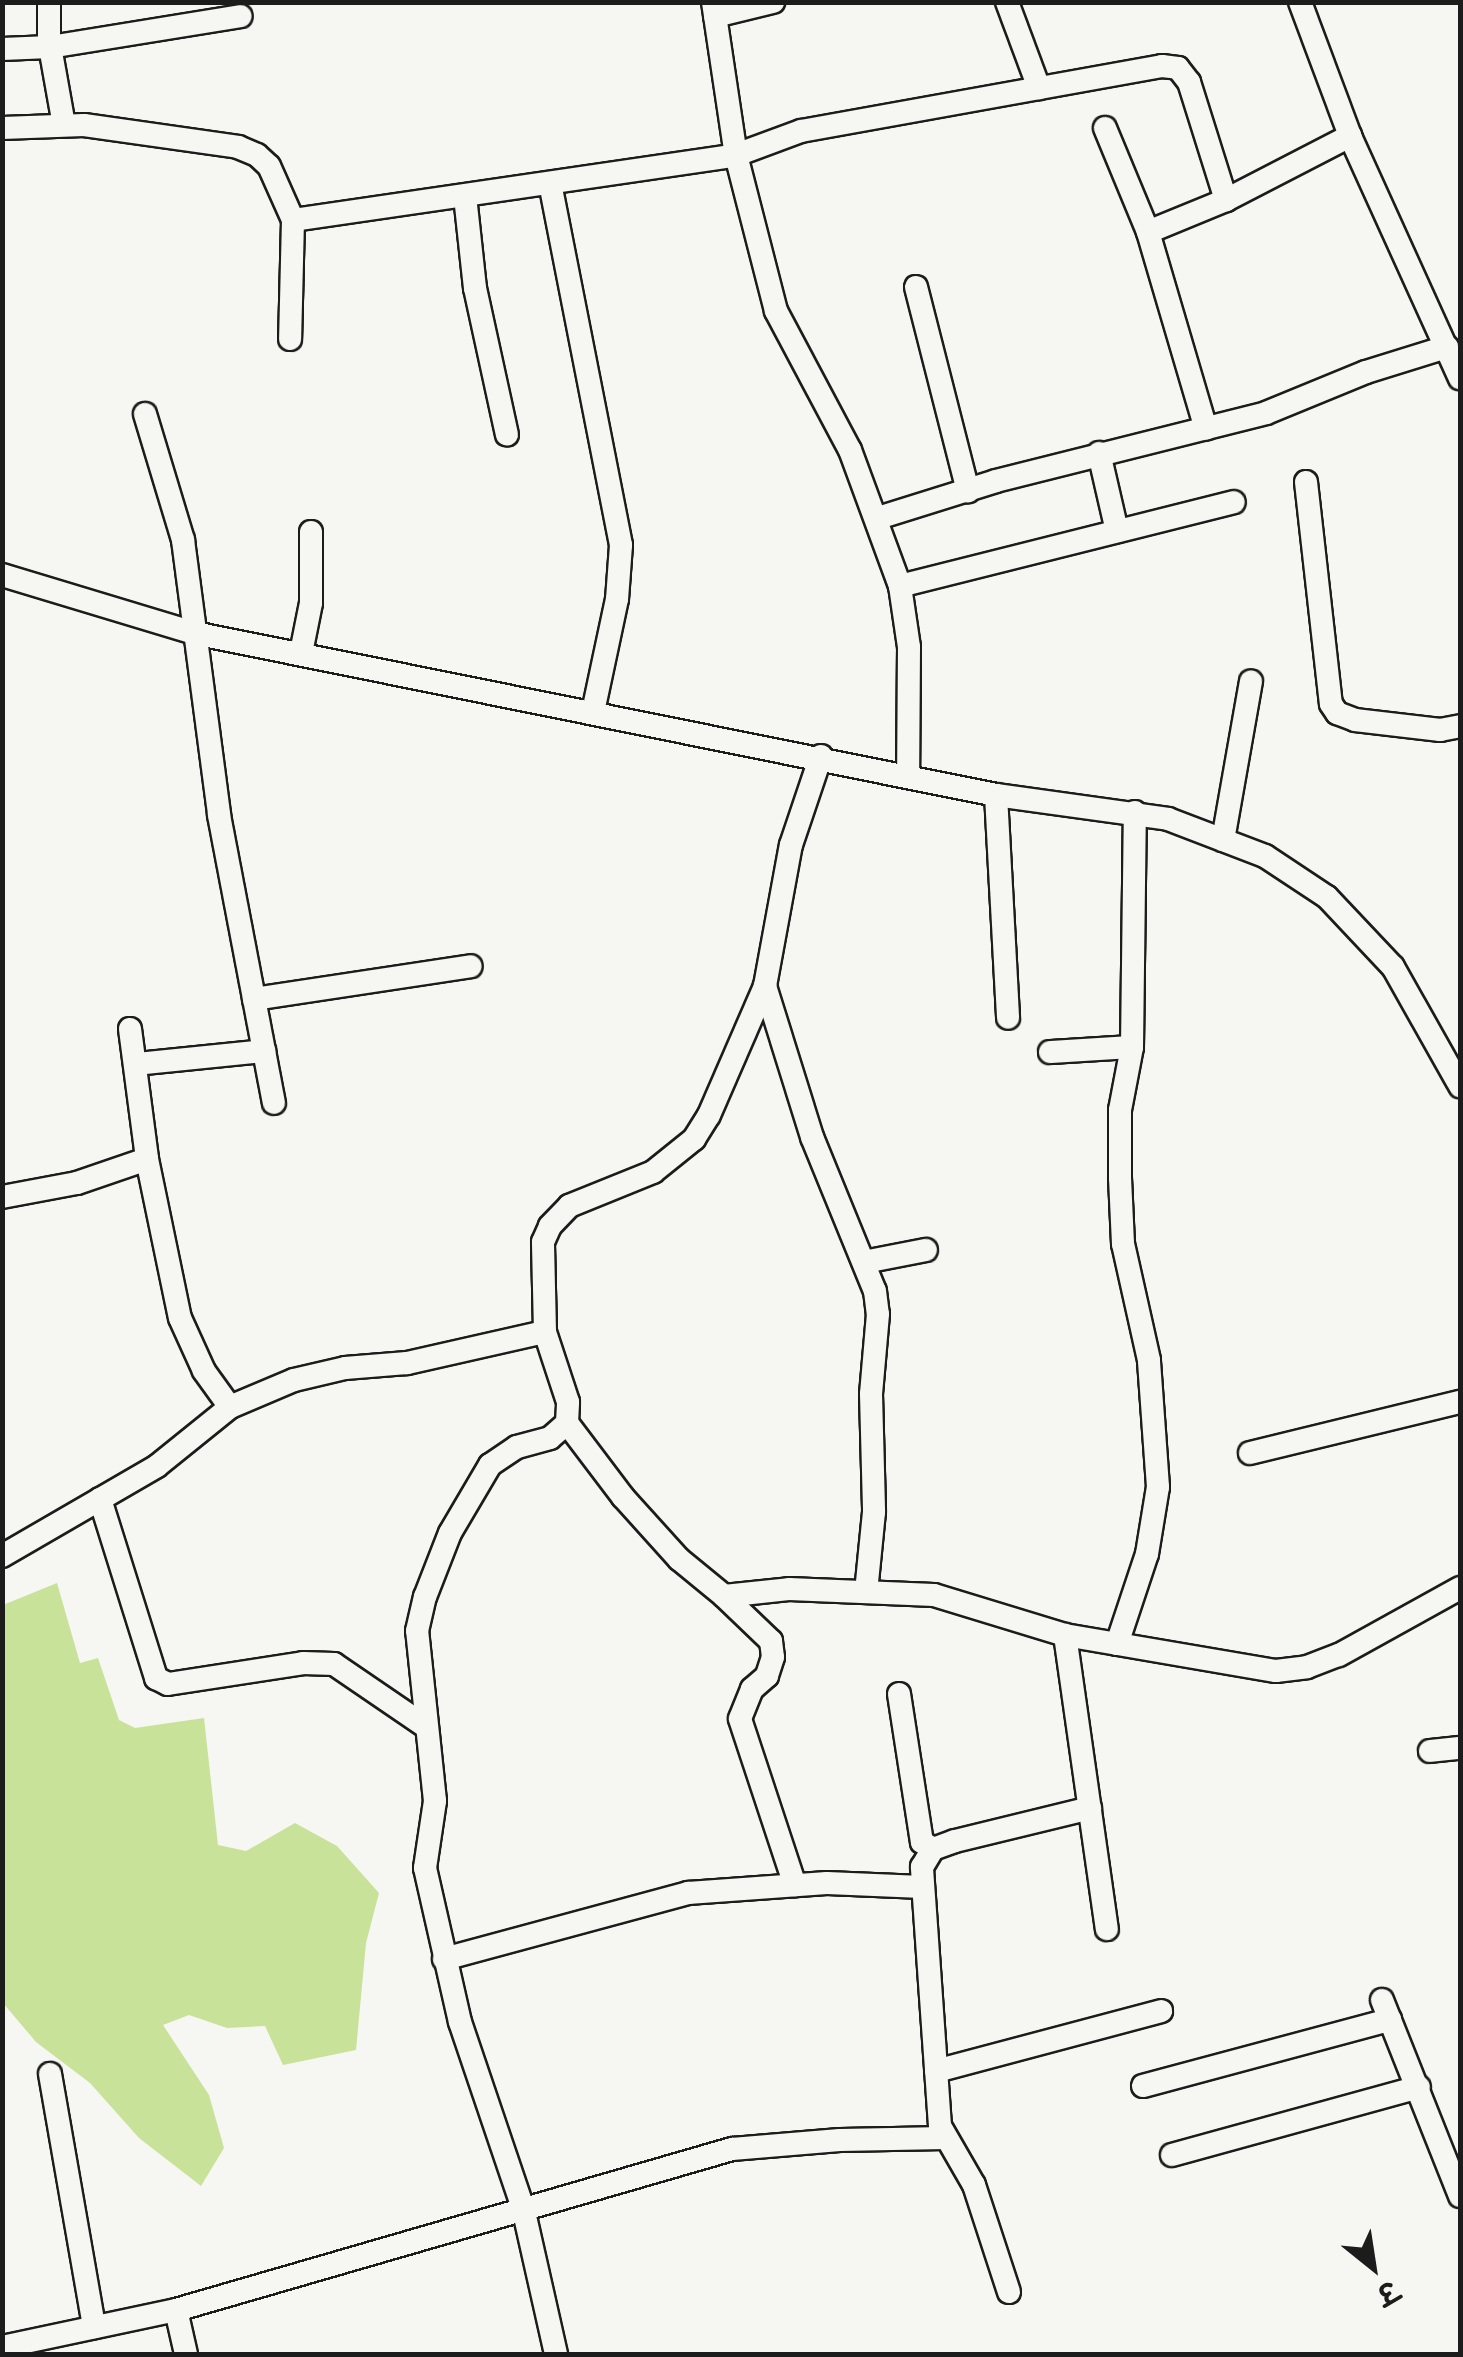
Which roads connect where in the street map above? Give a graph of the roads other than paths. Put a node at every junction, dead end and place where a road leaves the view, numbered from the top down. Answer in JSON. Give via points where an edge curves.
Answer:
{"nodes":[{"id":1,"x":49,"y":2,"type":"edge"},
{"id":2,"x":773,"y":2,"type":"edge"},
{"id":3,"x":1008,"y":2,"type":"edge"},
{"id":4,"x":1300,"y":2,"type":"edge"},
{"id":5,"x":714,"y":9,"type":"edge"},
{"id":6,"x":242,"y":16,"type":"dead end"},
{"id":7,"x":50,"y":47,"type":"junction"},
{"id":8,"x":2,"y":49,"type":"edge"},
{"id":9,"x":1040,"y":88,"type":"junction"},
{"id":10,"x":64,"y":125,"type":"junction"},
{"id":11,"x":2,"y":128,"type":"edge"},
{"id":12,"x":1104,"y":128,"type":"dead end"},
{"id":13,"x":1350,"y":136,"type":"junction"},
{"id":14,"x":736,"y":155,"type":"junction"},
{"id":15,"x":550,"y":183,"type":"junction"},
{"id":16,"x":465,"y":196,"type":"junction"},
{"id":17,"x":1226,"y":200,"type":"junction"},
{"id":18,"x":293,"y":220,"type":"junction"},
{"id":19,"x":1148,"y":232,"type":"junction"},
{"id":20,"x":916,"y":287,"type":"dead end"},
{"id":21,"x":290,"y":339,"type":"dead end"},
{"id":22,"x":1447,"y":347,"type":"junction"},
{"id":23,"x":1460,"y":378,"type":"edge"},
{"id":24,"x":144,"y":414,"type":"dead end"},
{"id":25,"x":1206,"y":429,"type":"junction"},
{"id":26,"x":507,"y":435,"type":"dead end"},
{"id":27,"x":1099,"y":454,"type":"junction"},
{"id":28,"x":1306,"y":482,"type":"dead end"},
{"id":29,"x":968,"y":491,"type":"junction"},
{"id":30,"x":1234,"y":502,"type":"dead end"},
{"id":31,"x":878,"y":518,"type":"junction"},
{"id":32,"x":1117,"y":531,"type":"junction"},
{"id":33,"x":310,"y":532,"type":"dead end"},
{"id":34,"x":2,"y":575,"type":"edge"},
{"id":35,"x":900,"y":586,"type":"junction"},
{"id":36,"x":194,"y":633,"type":"junction"},
{"id":37,"x":300,"y":652,"type":"junction"},
{"id":38,"x":1251,"y":681,"type":"dead end"},
{"id":39,"x":593,"y":712,"type":"junction"},
{"id":40,"x":1460,"y":726,"type":"edge"},
{"id":41,"x":821,"y":756,"type":"junction"},
{"id":42,"x":908,"y":775,"type":"junction"},
{"id":43,"x":996,"y":795,"type":"junction"},
{"id":44,"x":1135,"y":812,"type":"junction"},
{"id":45,"x":1223,"y":840,"type":"junction"},
{"id":46,"x":471,"y":966,"type":"dead end"},
{"id":47,"x":765,"y":986,"type":"junction"},
{"id":48,"x":254,"y":999,"type":"junction"},
{"id":49,"x":1008,"y":1018,"type":"dead end"},
{"id":50,"x":130,"y":1028,"type":"dead end"},
{"id":51,"x":1132,"y":1047,"type":"junction"},
{"id":52,"x":264,"y":1051,"type":"junction"},
{"id":53,"x":1050,"y":1052,"type":"dead end"},
{"id":54,"x":136,"y":1064,"type":"junction"},
{"id":55,"x":1460,"y":1086,"type":"edge"},
{"id":56,"x":274,"y":1103,"type":"dead end"},
{"id":57,"x":147,"y":1159,"type":"junction"},
{"id":58,"x":2,"y":1197,"type":"edge"},
{"id":59,"x":926,"y":1250,"type":"dead end"},
{"id":60,"x":864,"y":1262,"type":"junction"},
{"id":61,"x":545,"y":1332,"type":"junction"},
{"id":62,"x":1460,"y":1402,"type":"edge"},
{"id":63,"x":230,"y":1407,"type":"junction"},
{"id":64,"x":567,"y":1424,"type":"junction"},
{"id":65,"x":1250,"y":1453,"type":"dead end"},
{"id":66,"x":100,"y":1500,"type":"junction"},
{"id":67,"x":2,"y":1556,"type":"edge"},
{"id":68,"x":1460,"y":1588,"type":"edge"},
{"id":69,"x":866,"y":1592,"type":"junction"},
{"id":70,"x":724,"y":1596,"type":"junction"},
{"id":71,"x":1065,"y":1635,"type":"junction"},
{"id":72,"x":1117,"y":1644,"type":"junction"},
{"id":73,"x":900,"y":1694,"type":"dead end"},
{"id":74,"x":425,"y":1726,"type":"junction"},
{"id":75,"x":1460,"y":1748,"type":"edge"},
{"id":76,"x":1430,"y":1751,"type":"dead end"},
{"id":77,"x":1090,"y":1808,"type":"junction"},
{"id":78,"x":934,"y":1849,"type":"junction"},
{"id":79,"x":795,"y":1885,"type":"junction"},
{"id":80,"x":922,"y":1887,"type":"junction"},
{"id":81,"x":1107,"y":1929,"type":"dead end"},
{"id":82,"x":444,"y":1959,"type":"junction"},
{"id":83,"x":1161,"y":2011,"type":"dead end"},
{"id":84,"x":936,"y":2071,"type":"junction"},
{"id":85,"x":50,"y":2074,"type":"dead end"},
{"id":86,"x":1143,"y":2086,"type":"dead end"},
{"id":87,"x":1419,"y":2087,"type":"junction"},
{"id":88,"x":945,"y":2138,"type":"junction"},
{"id":89,"x":1172,"y":2156,"type":"dead end"},
{"id":90,"x":1460,"y":2196,"type":"edge"},
{"id":91,"x":523,"y":2208,"type":"junction"},
{"id":92,"x":1010,"y":2292,"type":"dead end"},
{"id":93,"x":176,"y":2310,"type":"junction"},
{"id":94,"x":94,"y":2328,"type":"junction"},
{"id":95,"x":2,"y":2348,"type":"edge"},
{"id":96,"x":186,"y":2354,"type":"edge"},
{"id":97,"x":556,"y":2354,"type":"edge"}],
"edges":[{"from":1,"to":7,"type":"street"},
{"from":2,"to":5,"type":"street"},
{"from":3,"to":9,"type":"street"},
{"from":4,"to":13,"type":"street"},
{"from":5,"to":14,"type":"street"},
{"from":6,"to":7,"type":"street"},
{"from":7,"to":8,"type":"street"},
{"from":7,"to":10,"type":"street"},
{"from":9,"to":14,"type":"street","via":[[802,130]]},
{"from":9,"to":17,"type":"street","via":[[1178,68],[1189,82]]},
{"from":10,"to":11,"type":"street"},
{"from":10,"to":18,"type":"street","via":[[238,147],[269,166]]},
{"from":12,"to":19,"type":"street"},
{"from":13,"to":17,"type":"street"},
{"from":13,"to":22,"type":"street"},
{"from":14,"to":15,"type":"street"},
{"from":14,"to":31,"type":"street","via":[[776,311]]},
{"from":15,"to":16,"type":"street"},
{"from":15,"to":39,"type":"street","via":[[621,545],[620,585]]},
{"from":16,"to":18,"type":"street"},
{"from":16,"to":26,"type":"street","via":[[475,288]]},
{"from":17,"to":19,"type":"street"},
{"from":18,"to":21,"type":"street"},
{"from":19,"to":25,"type":"street"},
{"from":20,"to":29,"type":"street"},
{"from":22,"to":23,"type":"street"},
{"from":22,"to":25,"type":"street"},
{"from":24,"to":36,"type":"street","via":[[182,540]]},
{"from":25,"to":27,"type":"street"},
{"from":27,"to":29,"type":"street"},
{"from":27,"to":32,"type":"street"},
{"from":28,"to":40,"type":"street","via":[[1331,704],[1355,720],[1440,730]]},
{"from":29,"to":31,"type":"street"},
{"from":30,"to":32,"type":"street"},
{"from":31,"to":35,"type":"street"},
{"from":32,"to":35,"type":"street"},
{"from":33,"to":37,"type":"street","via":[[310,603]]},
{"from":34,"to":36,"type":"street"},
{"from":35,"to":42,"type":"street","via":[[909,647]]},
{"from":36,"to":37,"type":"street"},
{"from":36,"to":48,"type":"street"},
{"from":37,"to":39,"type":"street"},
{"from":38,"to":45,"type":"street"},
{"from":39,"to":41,"type":"street"},
{"from":41,"to":42,"type":"street"},
{"from":41,"to":47,"type":"street","via":[[791,846]]},
{"from":42,"to":43,"type":"street"},
{"from":43,"to":44,"type":"street"},
{"from":43,"to":49,"type":"street"},
{"from":44,"to":45,"type":"street"},
{"from":44,"to":51,"type":"street"},
{"from":45,"to":55,"type":"street","via":[[1290,871],[1358,927],[1393,967]]},
{"from":46,"to":48,"type":"street"},
{"from":47,"to":60,"type":"street","via":[[812,1137]]},
{"from":47,"to":61,"type":"street","via":[[694,1139],[652,1172],[569,1206],[550,1226],[543,1242]]},
{"from":48,"to":52,"type":"street"},
{"from":50,"to":54,"type":"street"},
{"from":51,"to":53,"type":"street"},
{"from":51,"to":72,"type":"street","via":[[1120,1110],[1123,1244],[1149,1360],[1158,1487],[1147,1554]]},
{"from":52,"to":54,"type":"street"},
{"from":52,"to":56,"type":"street"},
{"from":54,"to":57,"type":"street"},
{"from":57,"to":58,"type":"street","via":[[77,1183]]},
{"from":57,"to":63,"type":"street","via":[[180,1318]]},
{"from":59,"to":60,"type":"street"},
{"from":60,"to":69,"type":"street","via":[[878,1314]]},
{"from":61,"to":63,"type":"street","via":[[407,1364],[344,1368]]},
{"from":61,"to":64,"type":"street","via":[[568,1402]]},
{"from":62,"to":65,"type":"street"},
{"from":63,"to":66,"type":"street","via":[[157,1466]]},
{"from":64,"to":70,"type":"street","via":[[679,1559]]},
{"from":64,"to":74,"type":"street","via":[[490,1465],[450,1533],[417,1631]]},
{"from":66,"to":67,"type":"street"},
{"from":66,"to":74,"type":"street","via":[[156,1678],[168,1684],[334,1664]]},
{"from":68,"to":72,"type":"street","via":[[1306,1668],[1261,1669]]},
{"from":69,"to":70,"type":"street","via":[[789,1589]]},
{"from":69,"to":71,"type":"street","via":[[934,1594]]},
{"from":70,"to":79,"type":"street","via":[[771,1641],[767,1676],[752,1689],[740,1719]]},
{"from":71,"to":72,"type":"street"},
{"from":71,"to":77,"type":"street"},
{"from":73,"to":78,"type":"street","via":[[922,1842]]},
{"from":74,"to":82,"type":"street","via":[[435,1801],[425,1868]]},
{"from":75,"to":76,"type":"street"},
{"from":77,"to":78,"type":"street"},
{"from":77,"to":81,"type":"street"},
{"from":78,"to":80,"type":"street","via":[[922,1867]]},
{"from":79,"to":80,"type":"street"},
{"from":79,"to":82,"type":"street","via":[[688,1893]]},
{"from":80,"to":84,"type":"street"},
{"from":82,"to":91,"type":"street"},
{"from":83,"to":84,"type":"street"},
{"from":84,"to":88,"type":"street"},
{"from":85,"to":94,"type":"street"},
{"from":86,"to":87,"type":"street","via":[[1386,2010]]},
{"from":87,"to":89,"type":"street"},
{"from":87,"to":90,"type":"street"},
{"from":88,"to":91,"type":"street","via":[[732,2149]]},
{"from":88,"to":92,"type":"street","via":[[974,2185]]},
{"from":91,"to":93,"type":"street"},
{"from":91,"to":97,"type":"street"},
{"from":93,"to":94,"type":"street"},
{"from":93,"to":96,"type":"street"},
{"from":94,"to":95,"type":"street"}]}
